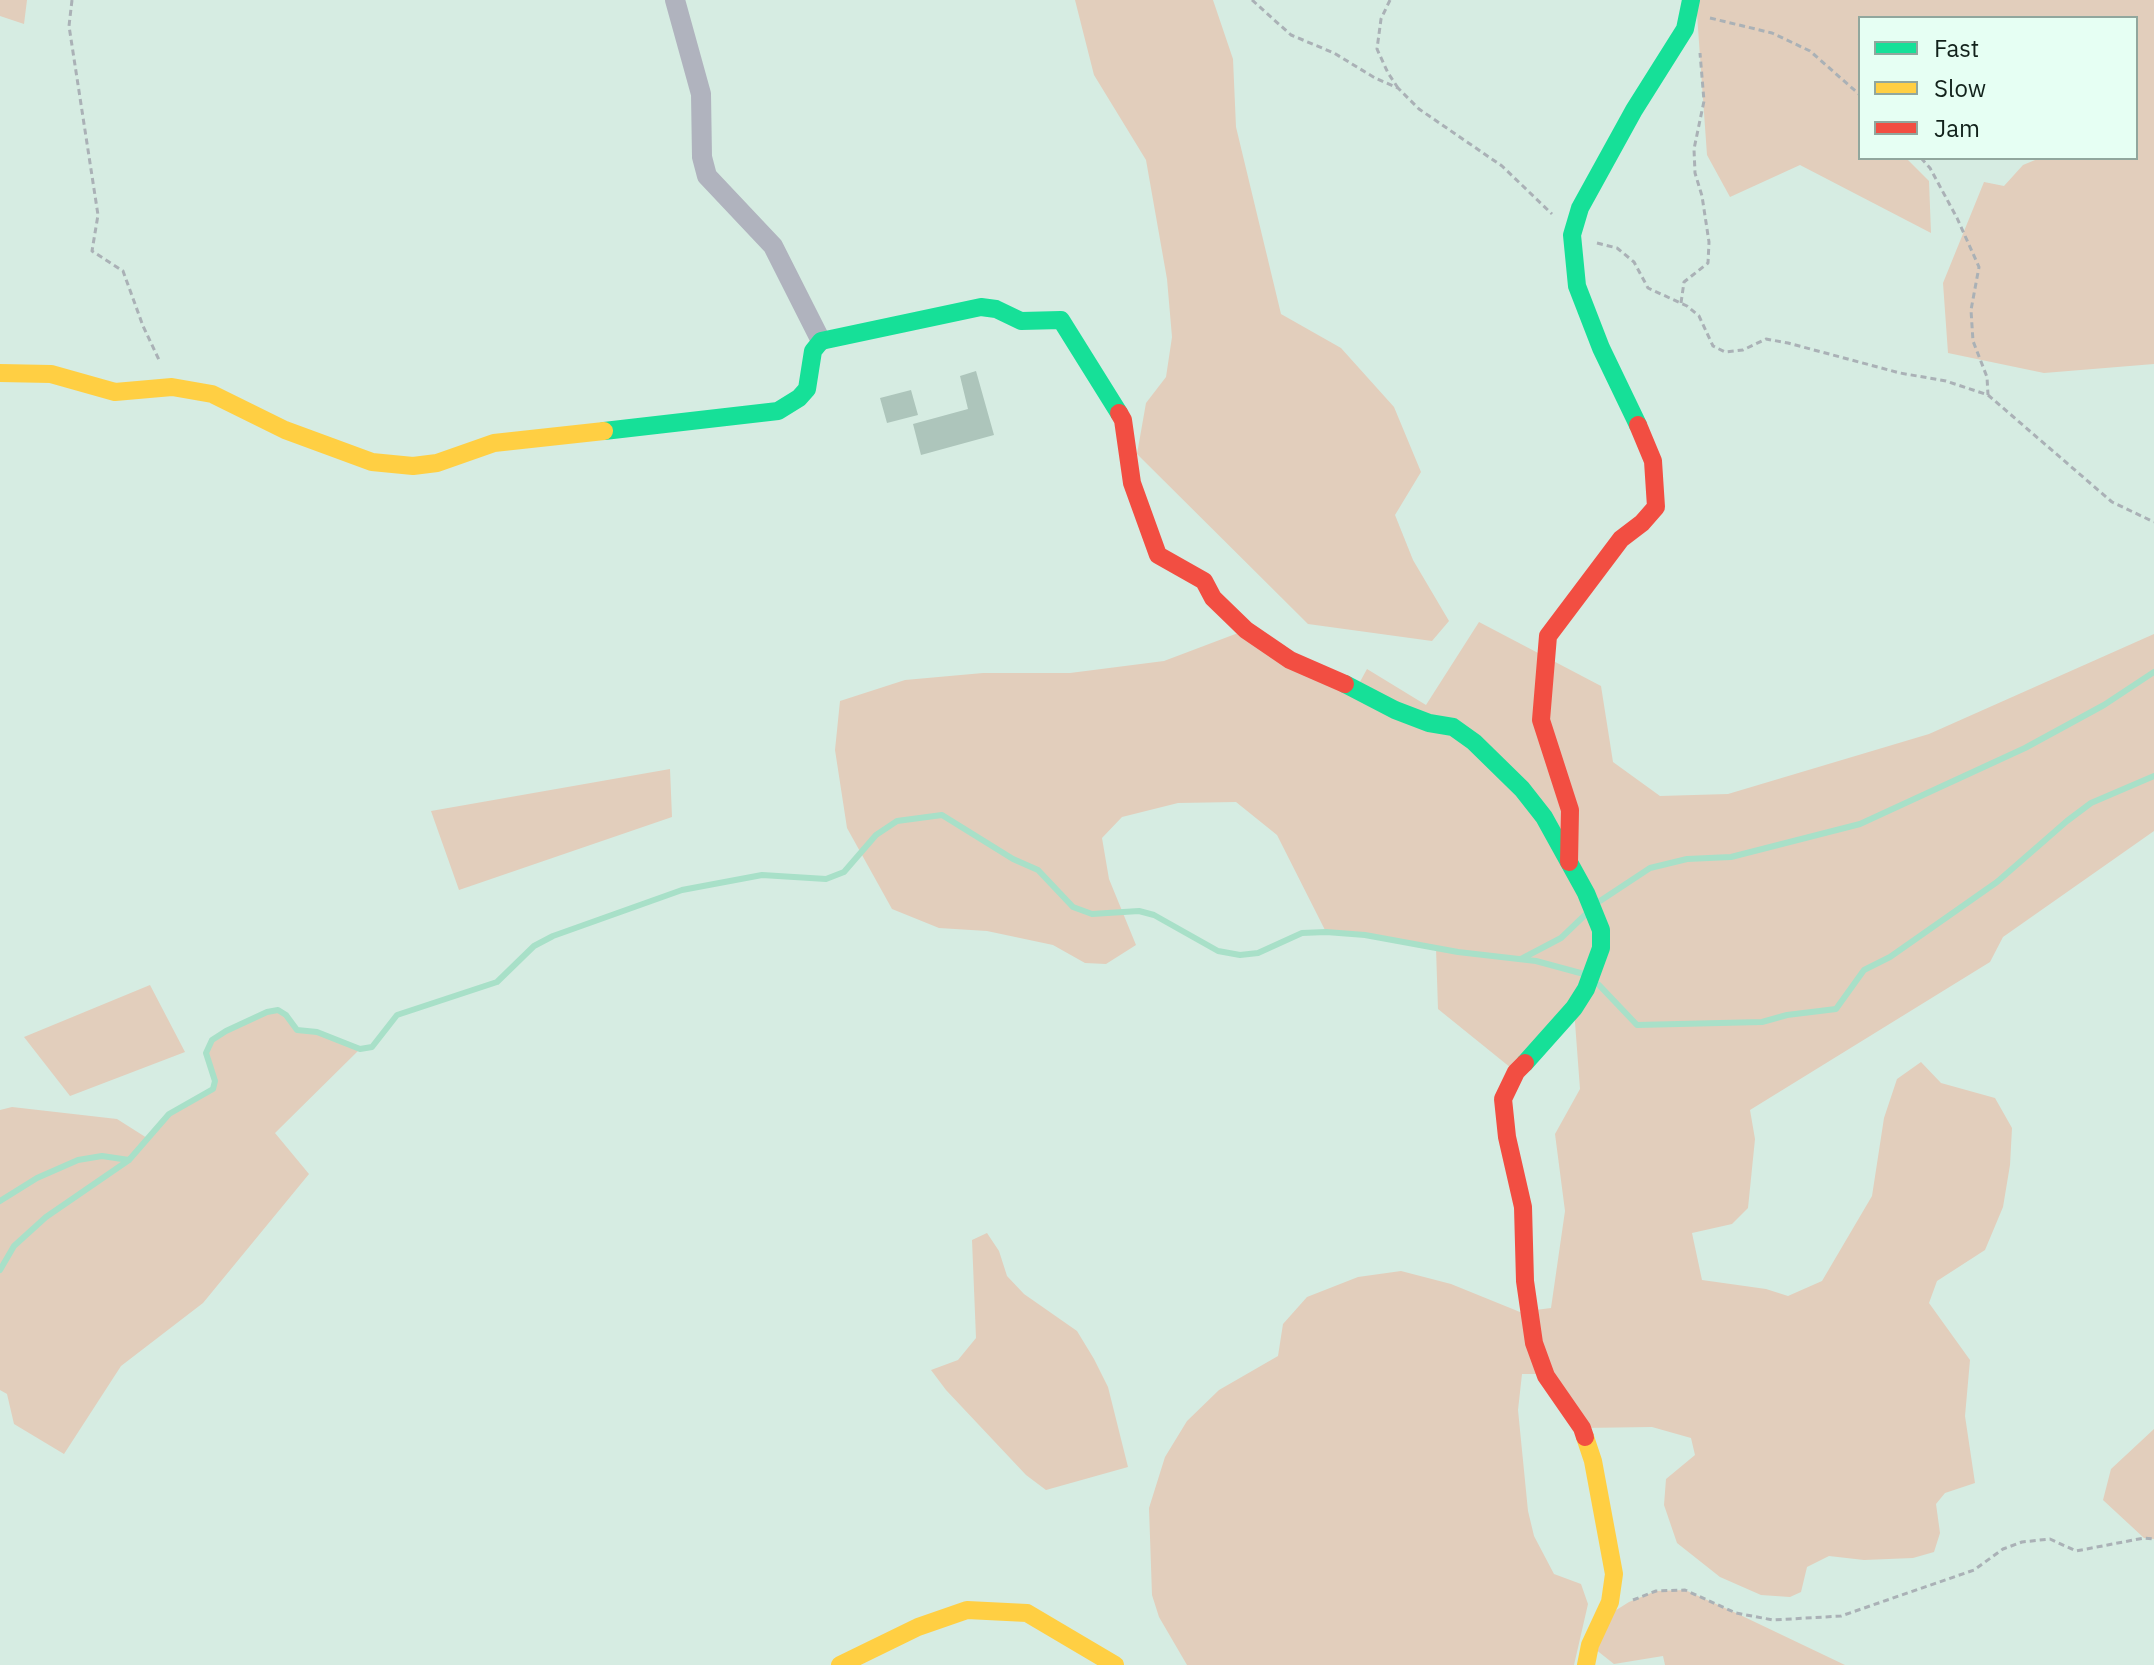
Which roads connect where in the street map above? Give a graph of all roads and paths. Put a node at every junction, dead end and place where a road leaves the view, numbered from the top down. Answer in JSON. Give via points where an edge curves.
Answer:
{"nodes":[{"id":1,"x":72,"y":0,"type":"edge"},
{"id":2,"x":675,"y":0,"type":"edge"},
{"id":3,"x":1252,"y":0,"type":"edge"},
{"id":4,"x":1390,"y":0,"type":"edge"},
{"id":5,"x":1694,"y":7,"type":"edge"},
{"id":6,"x":1699,"y":43,"type":"dead end"},
{"id":7,"x":1398,"y":88,"type":"junction"},
{"id":8,"x":1858,"y":93,"type":"edge"},
{"id":9,"x":1923,"y":160,"type":"edge"},
{"id":10,"x":1572,"y":235,"type":"junction"},
{"id":11,"x":1681,"y":303,"type":"junction"},
{"id":12,"x":821,"y":341,"type":"junction"},
{"id":13,"x":0,"y":373,"type":"edge"},
{"id":14,"x":172,"y":387,"type":"junction"},
{"id":15,"x":1988,"y":395,"type":"junction"},
{"id":16,"x":2154,"y":522,"type":"edge"},
{"id":17,"x":1569,"y":864,"type":"junction"},
{"id":18,"x":2154,"y":1539,"type":"edge"},
{"id":19,"x":1629,"y":1602,"type":"dead end"},
{"id":20,"x":840,"y":1665,"type":"edge"},
{"id":21,"x":1115,"y":1665,"type":"edge"},
{"id":22,"x":1586,"y":1665,"type":"edge"}],
"edges":[{"from":1,"to":14,"type":"path","via":[[69,26],[98,215],[92,251],[123,271]]},
{"from":2,"to":12,"type":"street","via":[[701,94],[707,176],[773,246]]},
{"from":3,"to":7,"type":"path","via":[[1291,35]]},
{"from":4,"to":7,"type":"path","via":[[1377,49]]},
{"from":5,"to":8,"type":"path","via":[[1810,51]]},
{"from":5,"to":10,"type":"street","via":[[1580,208]]},
{"from":6,"to":11,"type":"path","via":[[1704,101],[1694,149],[1708,263],[1684,282]]},
{"from":7,"to":10,"type":"path","via":[[1419,109],[1502,166]]},
{"from":9,"to":15,"type":"path","via":[[1979,267],[1971,310],[1973,341]]},
{"from":10,"to":11,"type":"path","via":[[1617,248],[1634,262],[1648,288]]},
{"from":10,"to":17,"type":"street","via":[[1577,286],[1653,461],[1656,507],[1621,539],[1548,636],[1541,720],[1570,810]]},
{"from":11,"to":15,"type":"path","via":[[1699,316],[1713,346],[1725,352],[1766,339]]},
{"from":12,"to":14,"type":"street","via":[[813,351],[807,389],[778,411],[494,443],[413,466],[372,462],[285,430],[212,394]]},
{"from":12,"to":17,"type":"street","via":[[981,307],[1021,321],[1061,320],[1123,420],[1132,483],[1158,555],[1204,581],[1213,598],[1246,630],[1290,660],[1395,710],[1453,727],[1474,742],[1544,817]]},
{"from":13,"to":14,"type":"street","via":[[51,374],[115,392]]},
{"from":15,"to":16,"type":"path","via":[[2112,502]]},
{"from":17,"to":22,"type":"street","via":[[1601,930],[1601,948],[1574,1008],[1516,1072],[1503,1099],[1523,1207],[1534,1343],[1546,1376],[1582,1428],[1614,1574],[1610,1602]]},
{"from":18,"to":19,"type":"path","via":[[2076,1551],[2050,1539],[2022,1542],[1974,1570],[1841,1616],[1773,1620],[1736,1613],[1685,1590],[1656,1591]]},
{"from":20,"to":21,"type":"street","via":[[967,1610],[1027,1613]]}]}
